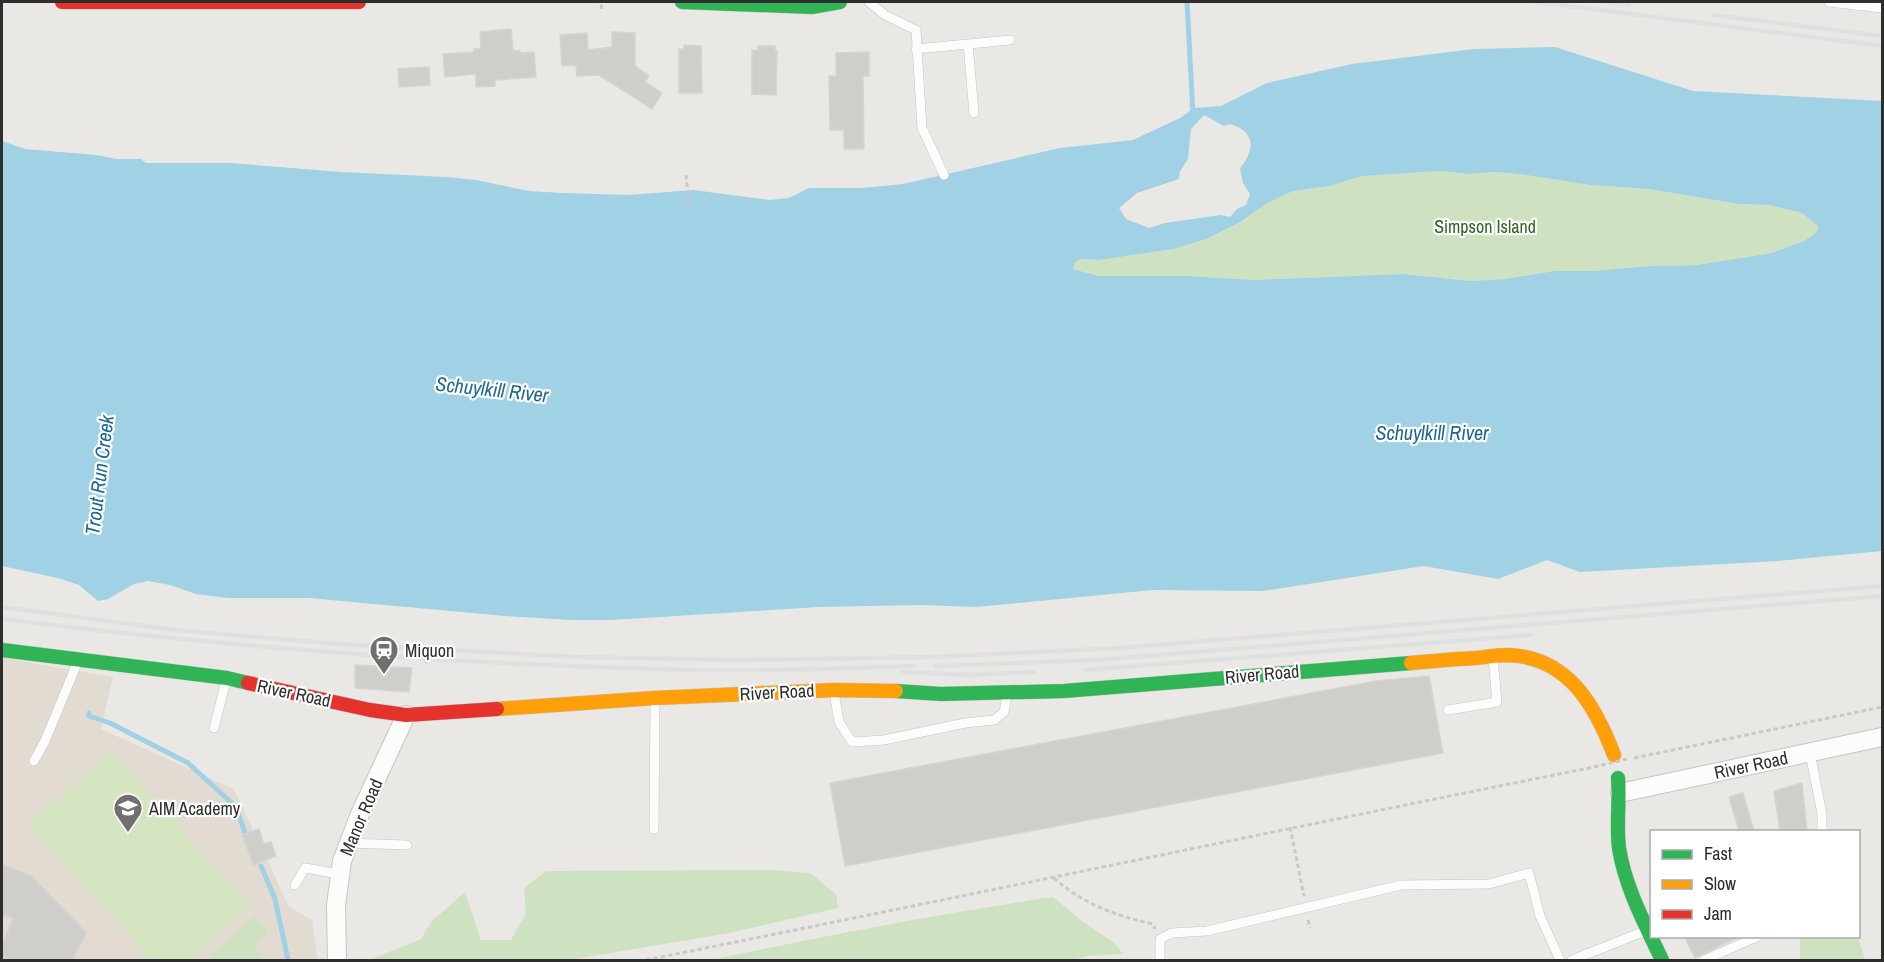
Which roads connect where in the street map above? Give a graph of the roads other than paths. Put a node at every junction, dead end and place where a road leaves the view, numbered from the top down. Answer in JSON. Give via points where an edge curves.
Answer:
{"nodes":[{"id":1,"x":62,"y":2,"type":"edge"},
{"id":2,"x":359,"y":2,"type":"edge"},
{"id":3,"x":682,"y":2,"type":"edge"},
{"id":4,"x":840,"y":2,"type":"edge"},
{"id":5,"x":869,"y":2,"type":"edge"},
{"id":6,"x":1829,"y":2,"type":"edge"},
{"id":7,"x":1882,"y":8,"type":"edge"},
{"id":8,"x":1010,"y":40,"type":"dead end"},
{"id":9,"x":968,"y":44,"type":"junction"},
{"id":10,"x":916,"y":49,"type":"junction"},
{"id":11,"x":974,"y":113,"type":"dead end"},
{"id":12,"x":944,"y":175,"type":"dead end"},
{"id":13,"x":2,"y":650,"type":"edge"},
{"id":14,"x":1493,"y":656,"type":"junction"},
{"id":15,"x":78,"y":659,"type":"junction"},
{"id":16,"x":227,"y":678,"type":"junction"},
{"id":17,"x":834,"y":690,"type":"junction"},
{"id":18,"x":1007,"y":693,"type":"junction"},
{"id":19,"x":656,"y":698,"type":"junction"},
{"id":20,"x":1448,"y":710,"type":"dead end"},
{"id":21,"x":406,"y":715,"type":"junction"},
{"id":22,"x":214,"y":728,"type":"dead end"},
{"id":23,"x":1882,"y":737,"type":"edge"},
{"id":24,"x":1810,"y":753,"type":"junction"},
{"id":25,"x":1621,"y":757,"type":"road end"},
{"id":26,"x":34,"y":761,"type":"dead end"},
{"id":27,"x":1619,"y":785,"type":"joint"},
{"id":28,"x":654,"y":829,"type":"dead end"},
{"id":29,"x":1822,"y":830,"type":"edge"},
{"id":30,"x":347,"y":843,"type":"junction"},
{"id":31,"x":407,"y":845,"type":"dead end"},
{"id":32,"x":339,"y":874,"type":"junction"},
{"id":33,"x":295,"y":885,"type":"dead end"},
{"id":34,"x":1648,"y":930,"type":"junction"},
{"id":35,"x":1650,"y":934,"type":"edge"},
{"id":36,"x":1652,"y":938,"type":"edge"},
{"id":37,"x":1754,"y":938,"type":"edge"},
{"id":38,"x":337,"y":960,"type":"edge"},
{"id":39,"x":1160,"y":960,"type":"edge"},
{"id":40,"x":1560,"y":960,"type":"edge"},
{"id":41,"x":1572,"y":960,"type":"edge"},
{"id":42,"x":1662,"y":960,"type":"edge"},
{"id":43,"x":1704,"y":960,"type":"edge"}],
"edges":[{"from":1,"to":2,"type":"street"},
{"from":3,"to":4,"type":"street","via":[[812,7]]},
{"from":5,"to":10,"type":"lane","via":[[916,30]]},
{"from":6,"to":7,"type":"lane"},
{"from":8,"to":9,"type":"lane"},
{"from":9,"to":10,"type":"lane"},
{"from":9,"to":11,"type":"lane"},
{"from":10,"to":12,"type":"lane","via":[[922,128]]},
{"from":13,"to":15,"type":"street","name":"River Road"},
{"from":14,"to":18,"type":"street","name":"River Road"},
{"from":14,"to":20,"type":"lane","via":[[1497,702]]},
{"from":14,"to":25,"type":"street","name":"River Road","via":[[1543,662],[1571,679],[1585,693]]},
{"from":15,"to":16,"type":"street","name":"River Road"},
{"from":15,"to":26,"type":"lane"},
{"from":16,"to":21,"type":"street","name":"River Road"},
{"from":16,"to":22,"type":"lane"},
{"from":17,"to":18,"type":"street","name":"River Road"},
{"from":17,"to":18,"type":"lane","via":[[838,722],[852,742],[994,720],[1004,712]]},
{"from":17,"to":19,"type":"street","name":"River Road"},
{"from":19,"to":21,"type":"street","name":"River Road"},
{"from":19,"to":28,"type":"lane"},
{"from":21,"to":30,"type":"street","name":"Manor Road"},
{"from":23,"to":24,"type":"street","name":"River Road"},
{"from":24,"to":27,"type":"street","name":"River Road"},
{"from":24,"to":29,"type":"lane"},
{"from":27,"to":34,"type":"street","via":[[1619,850]]},
{"from":30,"to":31,"type":"lane"},
{"from":30,"to":32,"type":"street","name":"Manor Road"},
{"from":32,"to":33,"type":"lane","via":[[305,868]]},
{"from":32,"to":38,"type":"street","name":"Manor Road"},
{"from":34,"to":35,"type":"street"},
{"from":34,"to":41,"type":"lane"},
{"from":36,"to":42,"type":"street"},
{"from":37,"to":43,"type":"lane"},
{"from":39,"to":40,"type":"lane","via":[[1160,939],[1172,933],[1207,932],[1401,885],[1489,884],[1528,873],[1540,916]]}]}
